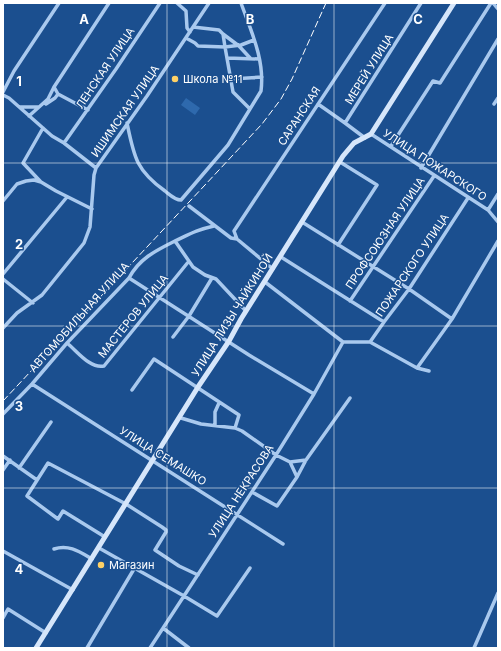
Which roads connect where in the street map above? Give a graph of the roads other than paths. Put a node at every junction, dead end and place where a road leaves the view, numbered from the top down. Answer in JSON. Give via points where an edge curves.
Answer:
{"nodes":[{"id":1,"x":59,"y":3,"type":"edge"},
{"id":2,"x":109,"y":3,"type":"edge"},
{"id":3,"x":160,"y":3,"type":"edge"},
{"id":4,"x":177,"y":3,"type":"edge"},
{"id":5,"x":209,"y":3,"type":"edge"},
{"id":6,"x":241,"y":3,"type":"edge"},
{"id":7,"x":385,"y":3,"type":"edge"},
{"id":8,"x":421,"y":3,"type":"edge"},
{"id":9,"x":454,"y":3,"type":"edge"},
{"id":10,"x":492,"y":3,"type":"edge"},
{"id":11,"x":498,"y":9,"type":"edge"},
{"id":12,"x":193,"y":27,"type":"junction"},
{"id":13,"x":190,"y":32,"type":"junction"},
{"id":14,"x":223,"y":34,"type":"junction"},
{"id":15,"x":186,"y":38,"type":"junction"},
{"id":16,"x":498,"y":39,"type":"edge"},
{"id":17,"x":254,"y":40,"type":"junction"},
{"id":18,"x":239,"y":46,"type":"junction"},
{"id":19,"x":225,"y":47,"type":"junction"},
{"id":20,"x":227,"y":58,"type":"junction"},
{"id":21,"x":251,"y":59,"type":"junction"},
{"id":22,"x":260,"y":59,"type":"junction"},
{"id":23,"x":262,"y":77,"type":"junction"},
{"id":24,"x":231,"y":79,"type":"junction"},
{"id":25,"x":8,"y":81,"type":"junction"},
{"id":26,"x":3,"y":82,"type":"edge"},
{"id":27,"x":54,"y":87,"type":"junction"},
{"id":28,"x":3,"y":92,"type":"edge"},
{"id":29,"x":58,"y":94,"type":"junction"},
{"id":30,"x":3,"y":95,"type":"edge"},
{"id":31,"x":498,"y":98,"type":"edge"},
{"id":32,"x":318,"y":104,"type":"junction"},
{"id":33,"x":494,"y":104,"type":"dead end"},
{"id":34,"x":20,"y":107,"type":"junction"},
{"id":35,"x":38,"y":108,"type":"junction"},
{"id":36,"x":250,"y":109,"type":"junction"},
{"id":37,"x":88,"y":110,"type":"junction"},
{"id":38,"x":29,"y":116,"type":"junction"},
{"id":39,"x":127,"y":123,"type":"junction"},
{"id":40,"x":345,"y":123,"type":"junction"},
{"id":41,"x":43,"y":128,"type":"junction"},
{"id":42,"x":372,"y":134,"type":"junction"},
{"id":43,"x":365,"y":138,"type":"junction"},
{"id":44,"x":64,"y":143,"type":"junction"},
{"id":45,"x":391,"y":146,"type":"junction"},
{"id":46,"x":340,"y":162,"type":"junction"},
{"id":47,"x":96,"y":168,"type":"junction"},
{"id":48,"x":421,"y":168,"type":"junction"},
{"id":49,"x":434,"y":176,"type":"junction"},
{"id":50,"x":41,"y":182,"type":"junction"},
{"id":51,"x":498,"y":194,"type":"edge"},
{"id":52,"x":67,"y":197,"type":"junction"},
{"id":53,"x":468,"y":198,"type":"junction"},
{"id":54,"x":3,"y":201,"type":"edge"},
{"id":55,"x":189,"y":206,"type":"dead end"},
{"id":56,"x":92,"y":209,"type":"junction"},
{"id":57,"x":488,"y":210,"type":"junction"},
{"id":58,"x":302,"y":222,"type":"junction"},
{"id":59,"x":498,"y":222,"type":"edge"},
{"id":60,"x":214,"y":226,"type":"junction"},
{"id":61,"x":237,"y":239,"type":"junction"},
{"id":62,"x":175,"y":241,"type":"junction"},
{"id":63,"x":498,"y":241,"type":"edge"},
{"id":64,"x":338,"y":245,"type":"junction"},
{"id":65,"x":281,"y":257,"type":"junction"},
{"id":66,"x":189,"y":261,"type":"junction"},
{"id":67,"x":373,"y":267,"type":"junction"},
{"id":68,"x":273,"y":269,"type":"junction"},
{"id":69,"x":3,"y":274,"type":"edge"},
{"id":70,"x":128,"y":278,"type":"junction"},
{"id":71,"x":212,"y":278,"type":"junction"},
{"id":72,"x":3,"y":279,"type":"edge"},
{"id":73,"x":265,"y":282,"type":"junction"},
{"id":74,"x":409,"y":289,"type":"junction"},
{"id":75,"x":158,"y":298,"type":"junction"},
{"id":76,"x":350,"y":301,"type":"junction"},
{"id":77,"x":33,"y":302,"type":"junction"},
{"id":78,"x":246,"y":311,"type":"junction"},
{"id":79,"x":189,"y":316,"type":"junction"},
{"id":80,"x":452,"y":319,"type":"junction"},
{"id":81,"x":384,"y":322,"type":"junction"},
{"id":82,"x":3,"y":328,"type":"edge"},
{"id":83,"x":173,"y":337,"type":"dead end"},
{"id":84,"x":229,"y":341,"type":"junction"},
{"id":85,"x":343,"y":342,"type":"junction"},
{"id":86,"x":370,"y":342,"type":"junction"},
{"id":87,"x":67,"y":343,"type":"junction"},
{"id":88,"x":417,"y":368,"type":"junction"},
{"id":89,"x":429,"y":371,"type":"dead end"},
{"id":90,"x":32,"y":384,"type":"junction"},
{"id":91,"x":198,"y":387,"type":"junction"},
{"id":92,"x":132,"y":390,"type":"dead end"},
{"id":93,"x":314,"y":394,"type":"junction"},
{"id":94,"x":350,"y":398,"type":"dead end"},
{"id":95,"x":219,"y":403,"type":"junction"},
{"id":96,"x":3,"y":414,"type":"edge"},
{"id":97,"x":181,"y":418,"type":"junction"},
{"id":98,"x":51,"y":422,"type":"dead end"},
{"id":99,"x":215,"y":425,"type":"junction"},
{"id":100,"x":235,"y":428,"type":"junction"},
{"id":101,"x":276,"y":455,"type":"junction"},
{"id":102,"x":3,"y":456,"type":"edge"},
{"id":103,"x":10,"y":460,"type":"junction"},
{"id":104,"x":306,"y":460,"type":"junction"},
{"id":105,"x":153,"y":461,"type":"junction"},
{"id":106,"x":290,"y":462,"type":"junction"},
{"id":107,"x":19,"y":468,"type":"junction"},
{"id":108,"x":3,"y":470,"type":"edge"},
{"id":109,"x":298,"y":477,"type":"junction"},
{"id":110,"x":37,"y":480,"type":"junction"},
{"id":111,"x":252,"y":492,"type":"junction"},
{"id":112,"x":126,"y":504,"type":"junction"},
{"id":113,"x":237,"y":514,"type":"junction"},
{"id":114,"x":105,"y":537,"type":"junction"},
{"id":115,"x":284,"y":544,"type":"dead end"},
{"id":116,"x":99,"y":548,"type":"junction"},
{"id":117,"x":54,"y":549,"type":"dead end"},
{"id":118,"x":3,"y":551,"type":"edge"},
{"id":119,"x":92,"y":559,"type":"junction"},
{"id":120,"x":250,"y":568,"type":"dead end"},
{"id":121,"x":134,"y":569,"type":"junction"},
{"id":122,"x":198,"y":574,"type":"junction"},
{"id":123,"x":73,"y":590,"type":"junction"},
{"id":124,"x":498,"y":593,"type":"edge"},
{"id":125,"x":184,"y":596,"type":"junction"},
{"id":126,"x":3,"y":618,"type":"edge"},
{"id":127,"x":163,"y":628,"type":"junction"},
{"id":128,"x":46,"y":633,"type":"junction"},
{"id":129,"x":36,"y":648,"type":"edge"},
{"id":130,"x":86,"y":648,"type":"edge"},
{"id":131,"x":150,"y":648,"type":"edge"},
{"id":132,"x":189,"y":648,"type":"edge"},
{"id":133,"x":474,"y":648,"type":"edge"}],
"edges":[{"from":1,"to":25,"type":"street"},
{"from":2,"to":27,"type":"street"},
{"from":3,"to":37,"type":"street","name":"ЛЕНСКАЯ УЛИЦА"},
{"from":4,"to":13,"type":"street","via":[[186,11],[187,28]]},
{"from":5,"to":12,"type":"street","name":"ИШИМСКАЯ УЛИЦА"},
{"from":6,"to":17,"type":"street"},
{"from":7,"to":32,"type":"street","name":"САРАНСКАЯ"},
{"from":8,"to":40,"type":"street","name":"МЕРЕЙ УЛИЦА"},
{"from":9,"to":42,"type":"street","name":"УЛИЦА ЛИЗЫ ЧАЙКИНОЙ"},
{"from":10,"to":11,"type":"street"},
{"from":10,"to":45,"type":"street","via":[[440,83],[433,82]]},
{"from":12,"to":13,"type":"street","name":"ИШИМСКАЯ УЛИЦА"},
{"from":12,"to":14,"type":"street","via":[[220,30]]},
{"from":13,"to":15,"type":"street","name":"ИШИМСКАЯ УЛИЦА"},
{"from":14,"to":18,"type":"street"},
{"from":14,"to":19,"type":"street"},
{"from":15,"to":19,"type":"street","via":[[198,46]]},
{"from":15,"to":39,"type":"street","name":"ИШИМСКАЯ УЛИЦА"},
{"from":16,"to":48,"type":"street","name":"ПРОФСОЮЗНАЯ УЛИЦА"},
{"from":17,"to":18,"type":"street"},
{"from":17,"to":22,"type":"street"},
{"from":18,"to":19,"type":"street"},
{"from":18,"to":21,"type":"street"},
{"from":19,"to":20,"type":"street"},
{"from":20,"to":21,"type":"street"},
{"from":20,"to":24,"type":"street"},
{"from":21,"to":22,"type":"street"},
{"from":22,"to":23,"type":"street"},
{"from":23,"to":24,"type":"street"},
{"from":23,"to":36,"type":"street","via":[[260,91]]},
{"from":24,"to":36,"type":"street","via":[[234,94]]},
{"from":25,"to":26,"type":"street"},
{"from":25,"to":28,"type":"street"},
{"from":27,"to":29,"type":"street"},
{"from":27,"to":35,"type":"street","via":[[48,99]]},
{"from":29,"to":35,"type":"street"},
{"from":29,"to":37,"type":"street"},
{"from":30,"to":34,"type":"street"},
{"from":31,"to":33,"type":"street"},
{"from":32,"to":40,"type":"street"},
{"from":32,"to":61,"type":"street","name":"САРАНСКАЯ","via":[[234,231]]},
{"from":34,"to":35,"type":"street"},
{"from":34,"to":38,"type":"street"},
{"from":35,"to":38,"type":"street"},
{"from":36,"to":39,"type":"street","via":[[228,146],[181,200],[173,198],[143,172],[133,149]]},
{"from":37,"to":44,"type":"street","name":"ЛЕНСКАЯ УЛИЦА"},
{"from":38,"to":41,"type":"street"},
{"from":39,"to":47,"type":"street","name":"ИШИМСКАЯ УЛИЦА"},
{"from":40,"to":43,"type":"street"},
{"from":41,"to":44,"type":"street"},
{"from":41,"to":50,"type":"street","via":[[23,163]]},
{"from":42,"to":43,"type":"street","name":"УЛИЦА ЛИЗЫ ЧАЙКИНОЙ"},
{"from":42,"to":45,"type":"street","name":"УЛИЦА ПОЖАРСКОГО"},
{"from":43,"to":46,"type":"street","name":"УЛИЦА ЛИЗЫ ЧАЙКИНОЙ","via":[[354,143]]},
{"from":44,"to":47,"type":"street"},
{"from":45,"to":48,"type":"street","name":"УЛИЦА ПОЖАРСКОГО"},
{"from":46,"to":58,"type":"street","name":"УЛИЦА ЛИЗЫ ЧАЙКИНОЙ"},
{"from":46,"to":64,"type":"street","via":[[377,185]]},
{"from":47,"to":56,"type":"street","name":"ИШИМСКАЯ УЛИЦА"},
{"from":48,"to":49,"type":"street","name":"УЛИЦА ПОЖАРСКОГО"},
{"from":49,"to":53,"type":"street","name":"УЛИЦА ПОЖАРСКОГО"},
{"from":49,"to":67,"type":"street","name":"ПРОФСОЮЗНАЯ УЛИЦА"},
{"from":50,"to":52,"type":"street"},
{"from":50,"to":54,"type":"street","via":[[26,180],[17,184]]},
{"from":51,"to":57,"type":"street"},
{"from":52,"to":56,"type":"street"},
{"from":52,"to":69,"type":"street"},
{"from":53,"to":57,"type":"street","name":"УЛИЦА ПОЖАРСКОГО"},
{"from":53,"to":74,"type":"street","name":"ПОЖАРСКОГО УЛИЦА"},
{"from":55,"to":60,"type":"street"},
{"from":56,"to":77,"type":"street","name":"ИШИМСКАЯ УЛИЦА","via":[[90,227],[84,243],[51,286]]},
{"from":57,"to":59,"type":"street"},
{"from":58,"to":64,"type":"street"},
{"from":58,"to":65,"type":"street","name":"УЛИЦА ЛИЗЫ ЧАЙКИНОЙ"},
{"from":60,"to":61,"type":"street","via":[[231,238]]},
{"from":60,"to":62,"type":"street","name":"АВТОМОБИЛЬНАЯ УЛИЦА","via":[[198,229]]},
{"from":61,"to":68,"type":"street"},
{"from":62,"to":66,"type":"street"},
{"from":62,"to":70,"type":"street","name":"АВТОМОБИЛЬНАЯ УЛИЦА","via":[[157,249],[134,268]]},
{"from":63,"to":80,"type":"street"},
{"from":64,"to":67,"type":"street"},
{"from":65,"to":68,"type":"street","name":"УЛИЦА ЛИЗЫ ЧАЙКИНОЙ"},
{"from":65,"to":76,"type":"street"},
{"from":66,"to":71,"type":"street","via":[[204,276]]},
{"from":66,"to":75,"type":"street","name":"МАСТЕРОВ УЛИЦА"},
{"from":67,"to":74,"type":"street"},
{"from":67,"to":76,"type":"street","name":"ПРОФСОЮЗНАЯ УЛИЦА"},
{"from":68,"to":73,"type":"street","name":"УЛИЦА ЛИЗЫ ЧАЙКИНОЙ"},
{"from":70,"to":75,"type":"street"},
{"from":70,"to":87,"type":"street","name":"АВТОМОБИЛЬНАЯ УЛИЦА"},
{"from":71,"to":78,"type":"street","via":[[216,279]]},
{"from":71,"to":79,"type":"street"},
{"from":72,"to":77,"type":"street"},
{"from":73,"to":78,"type":"street","name":"УЛИЦА ЛИЗЫ ЧАЙКИНОЙ"},
{"from":73,"to":85,"type":"street"},
{"from":74,"to":80,"type":"street"},
{"from":74,"to":81,"type":"street","name":"ПОЖАРСКОГО УЛИЦА"},
{"from":75,"to":79,"type":"street"},
{"from":75,"to":87,"type":"street","name":"МАСТЕРОВ УЛИЦА","via":[[104,366],[93,365]]},
{"from":76,"to":81,"type":"street"},
{"from":77,"to":82,"type":"street","name":"ИШИМСКАЯ УЛИЦА","via":[[17,313]]},
{"from":78,"to":84,"type":"street","name":"УЛИЦА ЛИЗЫ ЧАЙКИНОЙ"},
{"from":79,"to":83,"type":"street"},
{"from":79,"to":84,"type":"street"},
{"from":80,"to":88,"type":"street"},
{"from":81,"to":86,"type":"street","name":"ПОЖАРСКОГО УЛИЦА"},
{"from":84,"to":91,"type":"street","name":"УЛИЦА ЛИЗЫ ЧАЙКИНОЙ"},
{"from":84,"to":93,"type":"street"},
{"from":85,"to":86,"type":"street"},
{"from":85,"to":93,"type":"street","name":"УЛИЦА НЕКРАСОВА"},
{"from":86,"to":88,"type":"street"},
{"from":87,"to":90,"type":"street","name":"АВТОМОБИЛЬНАЯ УЛИЦА"},
{"from":88,"to":89,"type":"street"},
{"from":90,"to":96,"type":"street","name":"АВТОМОБИЛЬНАЯ УЛИЦА"},
{"from":90,"to":105,"type":"street","name":"УЛИЦА СЕМАШКО"},
{"from":91,"to":92,"type":"street","via":[[154,359]]},
{"from":91,"to":95,"type":"street"},
{"from":91,"to":97,"type":"street","name":"УЛИЦА ЛИЗЫ ЧАЙКИНОЙ"},
{"from":93,"to":101,"type":"street","name":"УЛИЦА НЕКРАСОВА"},
{"from":94,"to":104,"type":"street"},
{"from":95,"to":99,"type":"street","via":[[215,412]]},
{"from":95,"to":100,"type":"street","via":[[239,415]]},
{"from":97,"to":99,"type":"street","via":[[200,424]]},
{"from":97,"to":105,"type":"street","name":"УЛИЦА ЛИЗЫ ЧАЙКИНОЙ"},
{"from":98,"to":107,"type":"street"},
{"from":99,"to":100,"type":"street"},
{"from":100,"to":101,"type":"street"},
{"from":101,"to":106,"type":"street"},
{"from":101,"to":111,"type":"street","name":"УЛИЦА НЕКРАСОВА"},
{"from":102,"to":103,"type":"street"},
{"from":103,"to":107,"type":"street"},
{"from":103,"to":108,"type":"street"},
{"from":104,"to":106,"type":"street"},
{"from":104,"to":109,"type":"street"},
{"from":105,"to":112,"type":"street","name":"УЛИЦА ЛИЗЫ ЧАЙКИНОЙ"},
{"from":105,"to":113,"type":"street","name":"УЛИЦА СЕМАШКО"},
{"from":106,"to":109,"type":"street"},
{"from":107,"to":110,"type":"street"},
{"from":109,"to":111,"type":"street","via":[[277,506]]},
{"from":110,"to":112,"type":"street","via":[[48,463]]},
{"from":110,"to":114,"type":"street","via":[[27,496],[58,519],[63,512]]},
{"from":111,"to":113,"type":"street","name":"УЛИЦА НЕКРАСОВА"},
{"from":112,"to":114,"type":"street","name":"УЛИЦА ЛИЗЫ ЧАЙКИНОЙ"},
{"from":112,"to":122,"type":"street","via":[[166,530],[155,550],[179,566]]},
{"from":113,"to":115,"type":"street","name":"УЛИЦА СЕМАШКО"},
{"from":113,"to":122,"type":"street","name":"УЛИЦА НЕКРАСОВА"},
{"from":114,"to":116,"type":"street","name":"УЛИЦА ЛИЗЫ ЧАЙКИНОЙ"},
{"from":116,"to":119,"type":"street","name":"УЛИЦА ЛИЗЫ ЧАЙКИНОЙ"},
{"from":116,"to":121,"type":"street"},
{"from":117,"to":119,"type":"street","via":[[64,547]]},
{"from":118,"to":123,"type":"street"},
{"from":119,"to":123,"type":"street","name":"УЛИЦА ЛИЗЫ ЧАЙКИНОЙ"},
{"from":120,"to":125,"type":"street","via":[[217,616]]},
{"from":121,"to":125,"type":"street"},
{"from":121,"to":130,"type":"street"},
{"from":122,"to":125,"type":"street","name":"УЛИЦА НЕКРАСОВА"},
{"from":123,"to":128,"type":"street","name":"УЛИЦА ЛИЗЫ ЧАЙКИНОЙ"},
{"from":124,"to":133,"type":"street"},
{"from":125,"to":127,"type":"street","name":"УЛИЦА НЕКРАСОВА"},
{"from":126,"to":128,"type":"street","via":[[8,608]]},
{"from":127,"to":131,"type":"street","name":"УЛИЦА НЕКРАСОВА"},
{"from":127,"to":132,"type":"street"},
{"from":128,"to":129,"type":"street","name":"УЛИЦА ЛИЗЫ ЧАЙКИНОЙ"}]}
